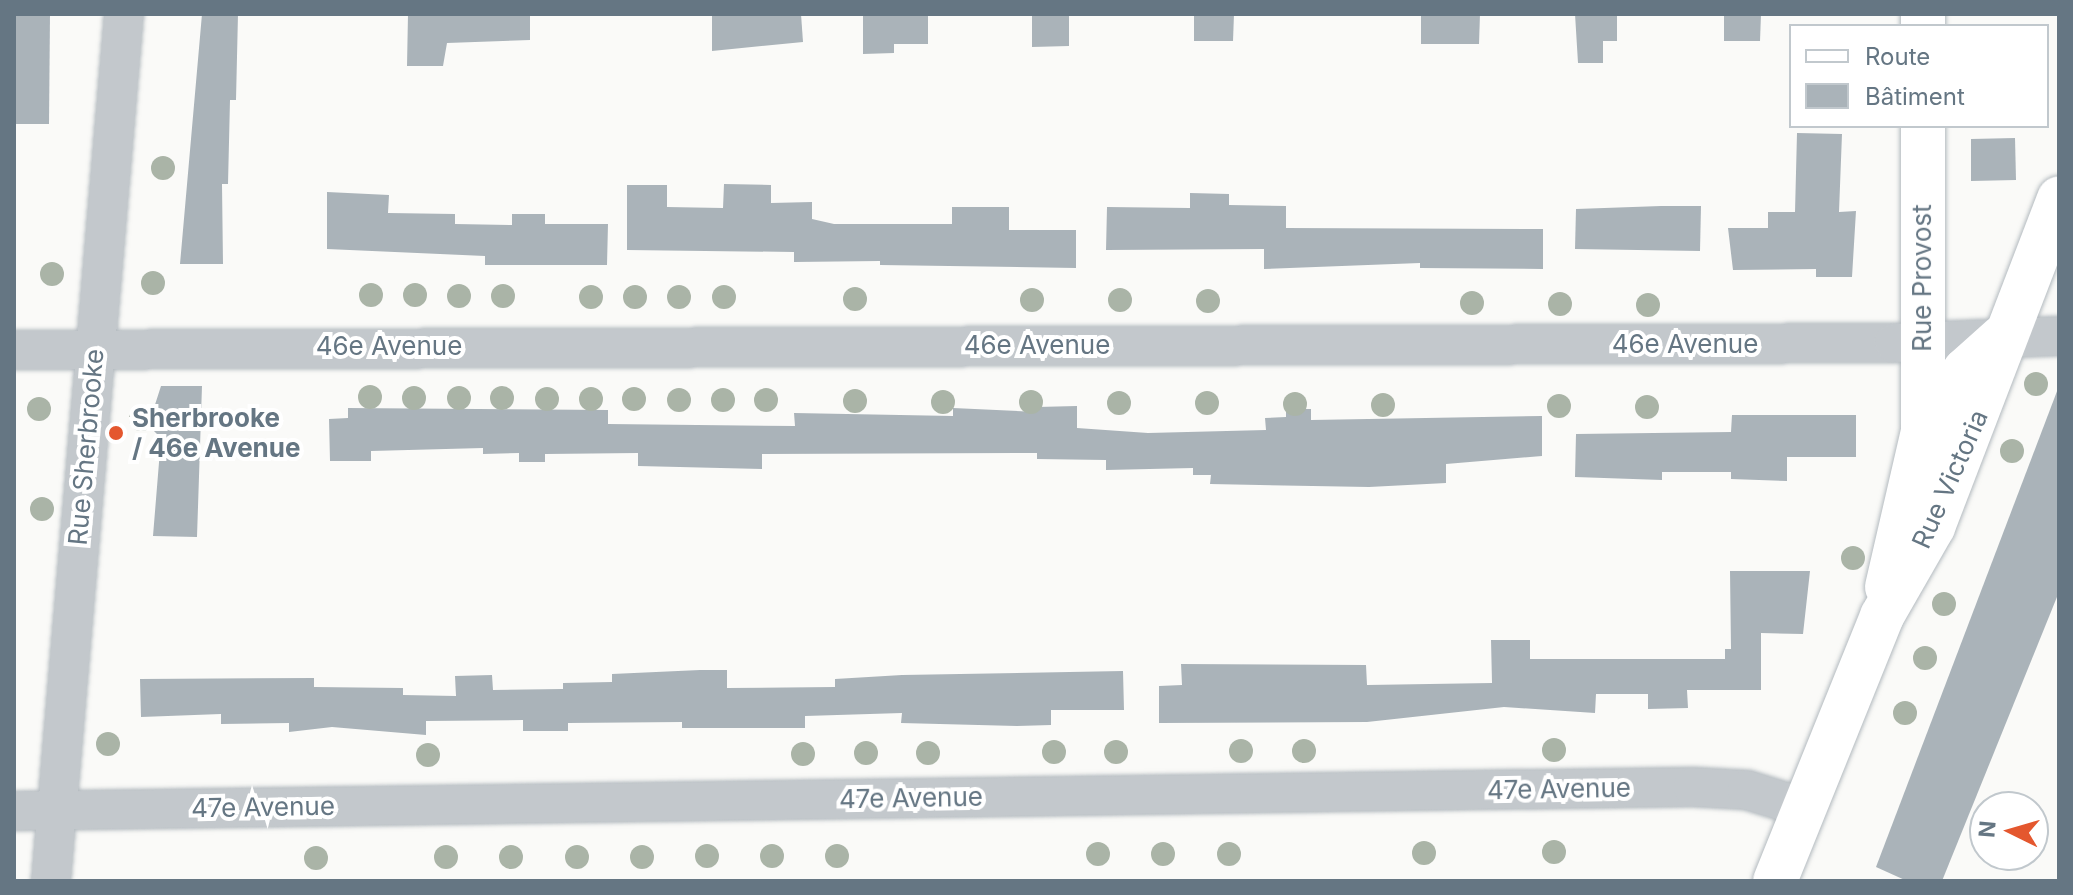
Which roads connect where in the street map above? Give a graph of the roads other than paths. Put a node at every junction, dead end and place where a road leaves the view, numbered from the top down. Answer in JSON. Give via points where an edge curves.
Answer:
{"nodes":[{"id":1,"x":124,"y":14,"type":"edge"},
{"id":2,"x":1923,"y":128,"type":"edge"},
{"id":3,"x":2059,"y":198,"type":"edge"},
{"id":4,"x":2003,"y":336,"type":"junction"},
{"id":5,"x":2059,"y":336,"type":"edge"},
{"id":6,"x":1922,"y":342,"type":"junction"},
{"id":7,"x":94,"y":349,"type":"junction"},
{"id":8,"x":14,"y":350,"type":"edge"},
{"id":9,"x":1923,"y":431,"type":"junction"},
{"id":10,"x":1882,"y":616,"type":"junction"},
{"id":11,"x":1805,"y":808,"type":"junction"},
{"id":12,"x":57,"y":810,"type":"junction"},
{"id":13,"x":14,"y":811,"type":"edge"},
{"id":14,"x":51,"y":881,"type":"edge"},
{"id":15,"x":1775,"y":881,"type":"edge"}],
"edges":[{"from":1,"to":7,"type":"street","name":"Rue Sherbrooke"},
{"from":2,"to":6,"type":"main road","name":"Rue Provost"},
{"from":3,"to":4,"type":"main road","name":"Rue Victoria"},
{"from":4,"to":5,"type":"street","name":"46e Avenue"},
{"from":4,"to":6,"type":"street","name":"46e Avenue"},
{"from":4,"to":9,"type":"main road","name":"Rue Victoria","via":[[1965,370]]},
{"from":4,"to":10,"type":"main road","name":"Rue Victoria","via":[[1993,381],[1933,527]]},
{"from":6,"to":7,"type":"street","name":"46e Avenue"},
{"from":6,"to":9,"type":"main road","name":"Rue Provost"},
{"from":7,"to":8,"type":"street","name":"46e Avenue"},
{"from":7,"to":12,"type":"street","name":"Rue Sherbrooke"},
{"from":9,"to":10,"type":"main road","name":"Rue Victoria","via":[[1899,516]]},
{"from":10,"to":11,"type":"main road","name":"Rue Victoria"},
{"from":11,"to":12,"type":"street","name":"47e Avenue","via":[[1747,790],[1693,787]]},
{"from":11,"to":15,"type":"main road","name":"Rue Victoria"},
{"from":12,"to":13,"type":"street","name":"47e Avenue"},
{"from":12,"to":14,"type":"street","name":"Rue Sherbrooke"}]}
